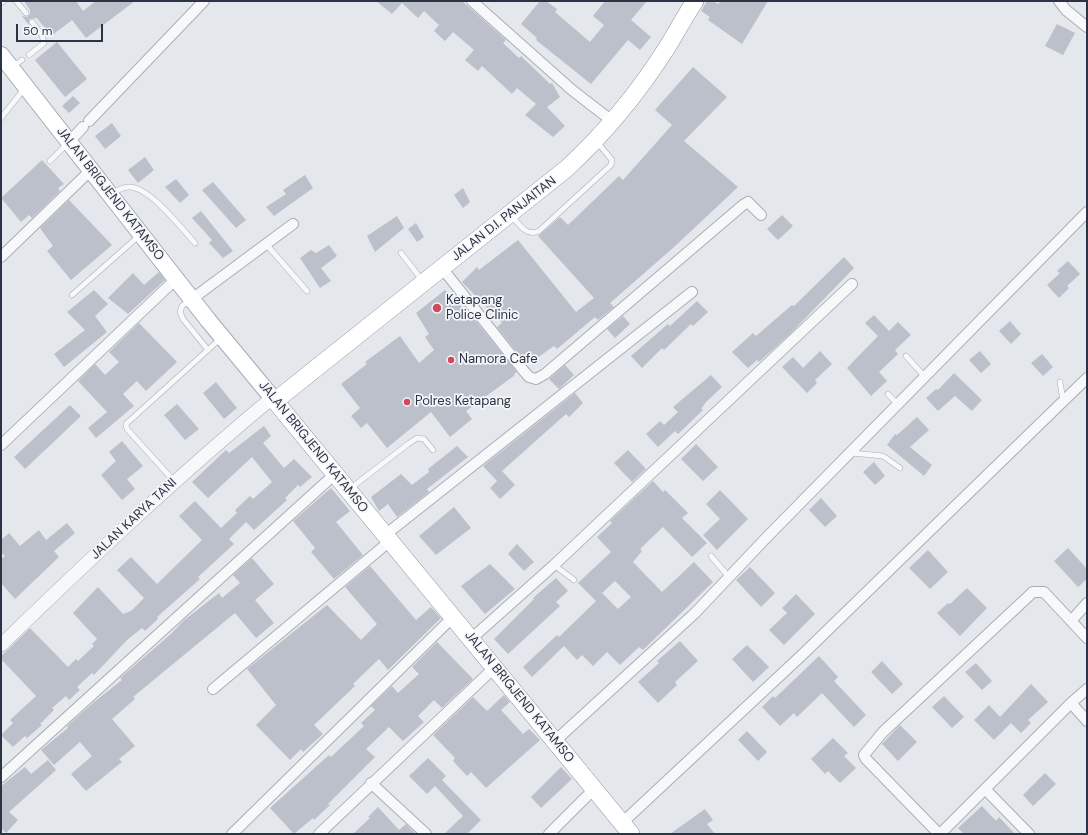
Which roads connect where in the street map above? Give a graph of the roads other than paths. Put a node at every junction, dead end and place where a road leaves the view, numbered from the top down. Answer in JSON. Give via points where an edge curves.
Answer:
{"nodes":[{"id":1,"x":4,"y":1,"type":"edge"},
{"id":2,"x":16,"y":1,"type":"edge"},
{"id":3,"x":204,"y":1,"type":"edge"},
{"id":4,"x":472,"y":1,"type":"edge"},
{"id":5,"x":1059,"y":1,"type":"edge"},
{"id":6,"x":1,"y":3,"type":"edge"},
{"id":7,"x":693,"y":3,"type":"edge"},
{"id":8,"x":26,"y":13,"type":"dead end"},
{"id":9,"x":32,"y":22,"type":"dead end"},
{"id":10,"x":1087,"y":27,"type":"edge"},
{"id":11,"x":29,"y":55,"type":"dead end"},
{"id":12,"x":8,"y":60,"type":"edge"},
{"id":13,"x":26,"y":86,"type":"junction"},
{"id":14,"x":1,"y":118,"type":"edge"},
{"id":15,"x":612,"y":121,"type":"junction"},
{"id":16,"x":69,"y":142,"type":"junction"},
{"id":17,"x":596,"y":142,"type":"junction"},
{"id":18,"x":50,"y":161,"type":"dead end"},
{"id":19,"x":90,"y":170,"type":"junction"},
{"id":20,"x":110,"y":194,"type":"junction"},
{"id":21,"x":1087,"y":212,"type":"edge"},
{"id":22,"x":510,"y":214,"type":"junction"},
{"id":23,"x":761,"y":215,"type":"dead end"},
{"id":24,"x":293,"y":224,"type":"dead end"},
{"id":25,"x":141,"y":234,"type":"junction"},
{"id":26,"x":195,"y":243,"type":"dead end"},
{"id":27,"x":266,"y":244,"type":"junction"},
{"id":28,"x":401,"y":253,"type":"dead end"},
{"id":29,"x":1,"y":257,"type":"edge"},
{"id":30,"x":442,"y":268,"type":"junction"},
{"id":31,"x":176,"y":279,"type":"junction"},
{"id":32,"x":424,"y":283,"type":"junction"},
{"id":33,"x":852,"y":284,"type":"dead end"},
{"id":34,"x":307,"y":291,"type":"dead end"},
{"id":35,"x":692,"y":292,"type":"dead end"},
{"id":36,"x":72,"y":294,"type":"dead end"},
{"id":37,"x":192,"y":299,"type":"junction"},
{"id":38,"x":222,"y":337,"type":"junction"},
{"id":39,"x":208,"y":350,"type":"junction"},
{"id":40,"x":906,"y":356,"type":"dead end"},
{"id":41,"x":925,"y":377,"type":"junction"},
{"id":42,"x":1087,"y":378,"type":"edge"},
{"id":43,"x":1060,"y":382,"type":"dead end"},
{"id":44,"x":888,"y":394,"type":"dead end"},
{"id":45,"x":274,"y":399,"type":"junction"},
{"id":46,"x":1063,"y":401,"type":"junction"},
{"id":47,"x":898,"y":405,"type":"junction"},
{"id":48,"x":1,"y":445,"type":"edge"},
{"id":49,"x":433,"y":450,"type":"dead end"},
{"id":50,"x":852,"y":453,"type":"junction"},
{"id":51,"x":900,"y":468,"type":"dead end"},
{"id":52,"x":335,"y":474,"type":"junction"},
{"id":53,"x":175,"y":481,"type":"junction"},
{"id":54,"x":348,"y":490,"type":"junction"},
{"id":55,"x":387,"y":538,"type":"junction"},
{"id":56,"x":711,"y":556,"type":"dead end"},
{"id":57,"x":554,"y":565,"type":"junction"},
{"id":58,"x":729,"y":577,"type":"junction"},
{"id":59,"x":574,"y":580,"type":"dead end"},
{"id":60,"x":1087,"y":603,"type":"edge"},
{"id":61,"x":453,"y":617,"type":"junction"},
{"id":62,"x":1071,"y":620,"type":"junction"},
{"id":63,"x":1087,"y":638,"type":"edge"},
{"id":64,"x":471,"y":639,"type":"junction"},
{"id":65,"x":1,"y":645,"type":"edge"},
{"id":66,"x":494,"y":668,"type":"junction"},
{"id":67,"x":213,"y":689,"type":"dead end"},
{"id":68,"x":1087,"y":689,"type":"edge"},
{"id":69,"x":1071,"y":703,"type":"junction"},
{"id":70,"x":1087,"y":721,"type":"edge"},
{"id":71,"x":554,"y":741,"type":"junction"},
{"id":72,"x":1,"y":777,"type":"edge"},
{"id":73,"x":371,"y":783,"type":"junction"},
{"id":74,"x":984,"y":788,"type":"junction"},
{"id":75,"x":594,"y":789,"type":"junction"},
{"id":76,"x":627,"y":829,"type":"edge"},
{"id":77,"x":232,"y":834,"type":"edge"},
{"id":78,"x":319,"y":834,"type":"edge"},
{"id":79,"x":426,"y":834,"type":"edge"},
{"id":80,"x":549,"y":834,"type":"edge"},
{"id":81,"x":939,"y":834,"type":"edge"},
{"id":82,"x":1029,"y":834,"type":"edge"}],
"edges":[{"from":1,"to":6,"type":"lane"},
{"from":2,"to":8,"type":"lane"},
{"from":3,"to":16,"type":"street"},
{"from":4,"to":15,"type":"street","via":[[572,90]]},
{"from":5,"to":10,"type":"street"},
{"from":7,"to":15,"type":"highway","name":"JALAN D.I. PANJAITAN","via":[[638,90]]},
{"from":9,"to":11,"type":"lane","via":[[42,35],[44,43]]},
{"from":12,"to":13,"type":"main road","name":"JALAN BRIGJEND KATAMSO"},
{"from":13,"to":14,"type":"lane"},
{"from":13,"to":16,"type":"main road","name":"JALAN BRIGJEND KATAMSO"},
{"from":15,"to":17,"type":"highway","name":"JALAN D.I. PANJAITAN"},
{"from":16,"to":18,"type":"lane"},
{"from":16,"to":19,"type":"main road","name":"JALAN BRIGJEND KATAMSO"},
{"from":17,"to":22,"type":"highway","name":"JALAN D.I. PANJAITAN"},
{"from":17,"to":22,"type":"lane","via":[[608,153],[612,160],[610,165],[539,231],[533,234],[528,232]]},
{"from":19,"to":20,"type":"main road","name":"JALAN BRIGJEND KATAMSO"},
{"from":19,"to":29,"type":"street"},
{"from":20,"to":25,"type":"main road","name":"JALAN BRIGJEND KATAMSO"},
{"from":20,"to":26,"type":"lane","via":[[128,187],[149,195]]},
{"from":21,"to":41,"type":"street"},
{"from":22,"to":30,"type":"highway","name":"JALAN D.I. PANJAITAN"},
{"from":23,"to":30,"type":"street","via":[[750,203],[743,204],[536,379],[529,377],[523,370]]},
{"from":24,"to":27,"type":"street"},
{"from":25,"to":31,"type":"main road","name":"JALAN BRIGJEND KATAMSO"},
{"from":25,"to":36,"type":"lane"},
{"from":27,"to":34,"type":"lane"},
{"from":27,"to":37,"type":"street"},
{"from":28,"to":32,"type":"lane"},
{"from":30,"to":32,"type":"highway","name":"JALAN D.I. PANJAITAN"},
{"from":31,"to":37,"type":"main road","name":"JALAN BRIGJEND KATAMSO"},
{"from":31,"to":48,"type":"street"},
{"from":32,"to":45,"type":"highway","name":"JALAN D.I. PANJAITAN"},
{"from":33,"to":57,"type":"street"},
{"from":35,"to":55,"type":"street"},
{"from":37,"to":38,"type":"main road","name":"JALAN BRIGJEND KATAMSO"},
{"from":37,"to":39,"type":"lane","via":[[182,306],[180,312]]},
{"from":38,"to":39,"type":"lane"},
{"from":38,"to":45,"type":"main road","name":"JALAN BRIGJEND KATAMSO"},
{"from":39,"to":53,"type":"lane","via":[[126,424],[127,429]]},
{"from":40,"to":41,"type":"lane"},
{"from":41,"to":47,"type":"street"},
{"from":42,"to":46,"type":"street"},
{"from":43,"to":46,"type":"lane"},
{"from":44,"to":47,"type":"lane"},
{"from":45,"to":52,"type":"highway","name":"JALAN BRIGJEND KATAMSO"},
{"from":45,"to":53,"type":"street","name":"JALAN KARYA TANI"},
{"from":46,"to":76,"type":"street"},
{"from":47,"to":50,"type":"street"},
{"from":49,"to":54,"type":"lane","via":[[424,439],[417,438]]},
{"from":50,"to":51,"type":"lane","via":[[884,456]]},
{"from":50,"to":58,"type":"street"},
{"from":52,"to":54,"type":"highway","name":"JALAN BRIGJEND KATAMSO"},
{"from":52,"to":72,"type":"street"},
{"from":53,"to":65,"type":"street","name":"JALAN KARYA TANI"},
{"from":54,"to":55,"type":"highway","name":"JALAN BRIGJEND KATAMSO"},
{"from":55,"to":61,"type":"highway","name":"JALAN BRIGJEND KATAMSO"},
{"from":55,"to":67,"type":"street"},
{"from":56,"to":58,"type":"lane"},
{"from":57,"to":59,"type":"lane"},
{"from":57,"to":64,"type":"street"},
{"from":58,"to":71,"type":"street","via":[[696,613]]},
{"from":60,"to":62,"type":"street"},
{"from":61,"to":64,"type":"highway","name":"JALAN BRIGJEND KATAMSO"},
{"from":61,"to":77,"type":"street"},
{"from":62,"to":63,"type":"street"},
{"from":62,"to":81,"type":"street","via":[[1044,592],[1029,594],[883,732],[864,755]]},
{"from":64,"to":66,"type":"highway","name":"JALAN BRIGJEND KATAMSO"},
{"from":66,"to":71,"type":"highway","name":"JALAN BRIGJEND KATAMSO"},
{"from":66,"to":73,"type":"street"},
{"from":68,"to":69,"type":"street"},
{"from":69,"to":70,"type":"street"},
{"from":69,"to":74,"type":"street"},
{"from":71,"to":75,"type":"highway","name":"JALAN BRIGJEND KATAMSO"},
{"from":73,"to":78,"type":"street"},
{"from":73,"to":79,"type":"street"},
{"from":74,"to":81,"type":"street"},
{"from":74,"to":82,"type":"street"},
{"from":75,"to":76,"type":"highway","name":"JALAN BRIGJEND KATAMSO"},
{"from":75,"to":80,"type":"street"}]}
